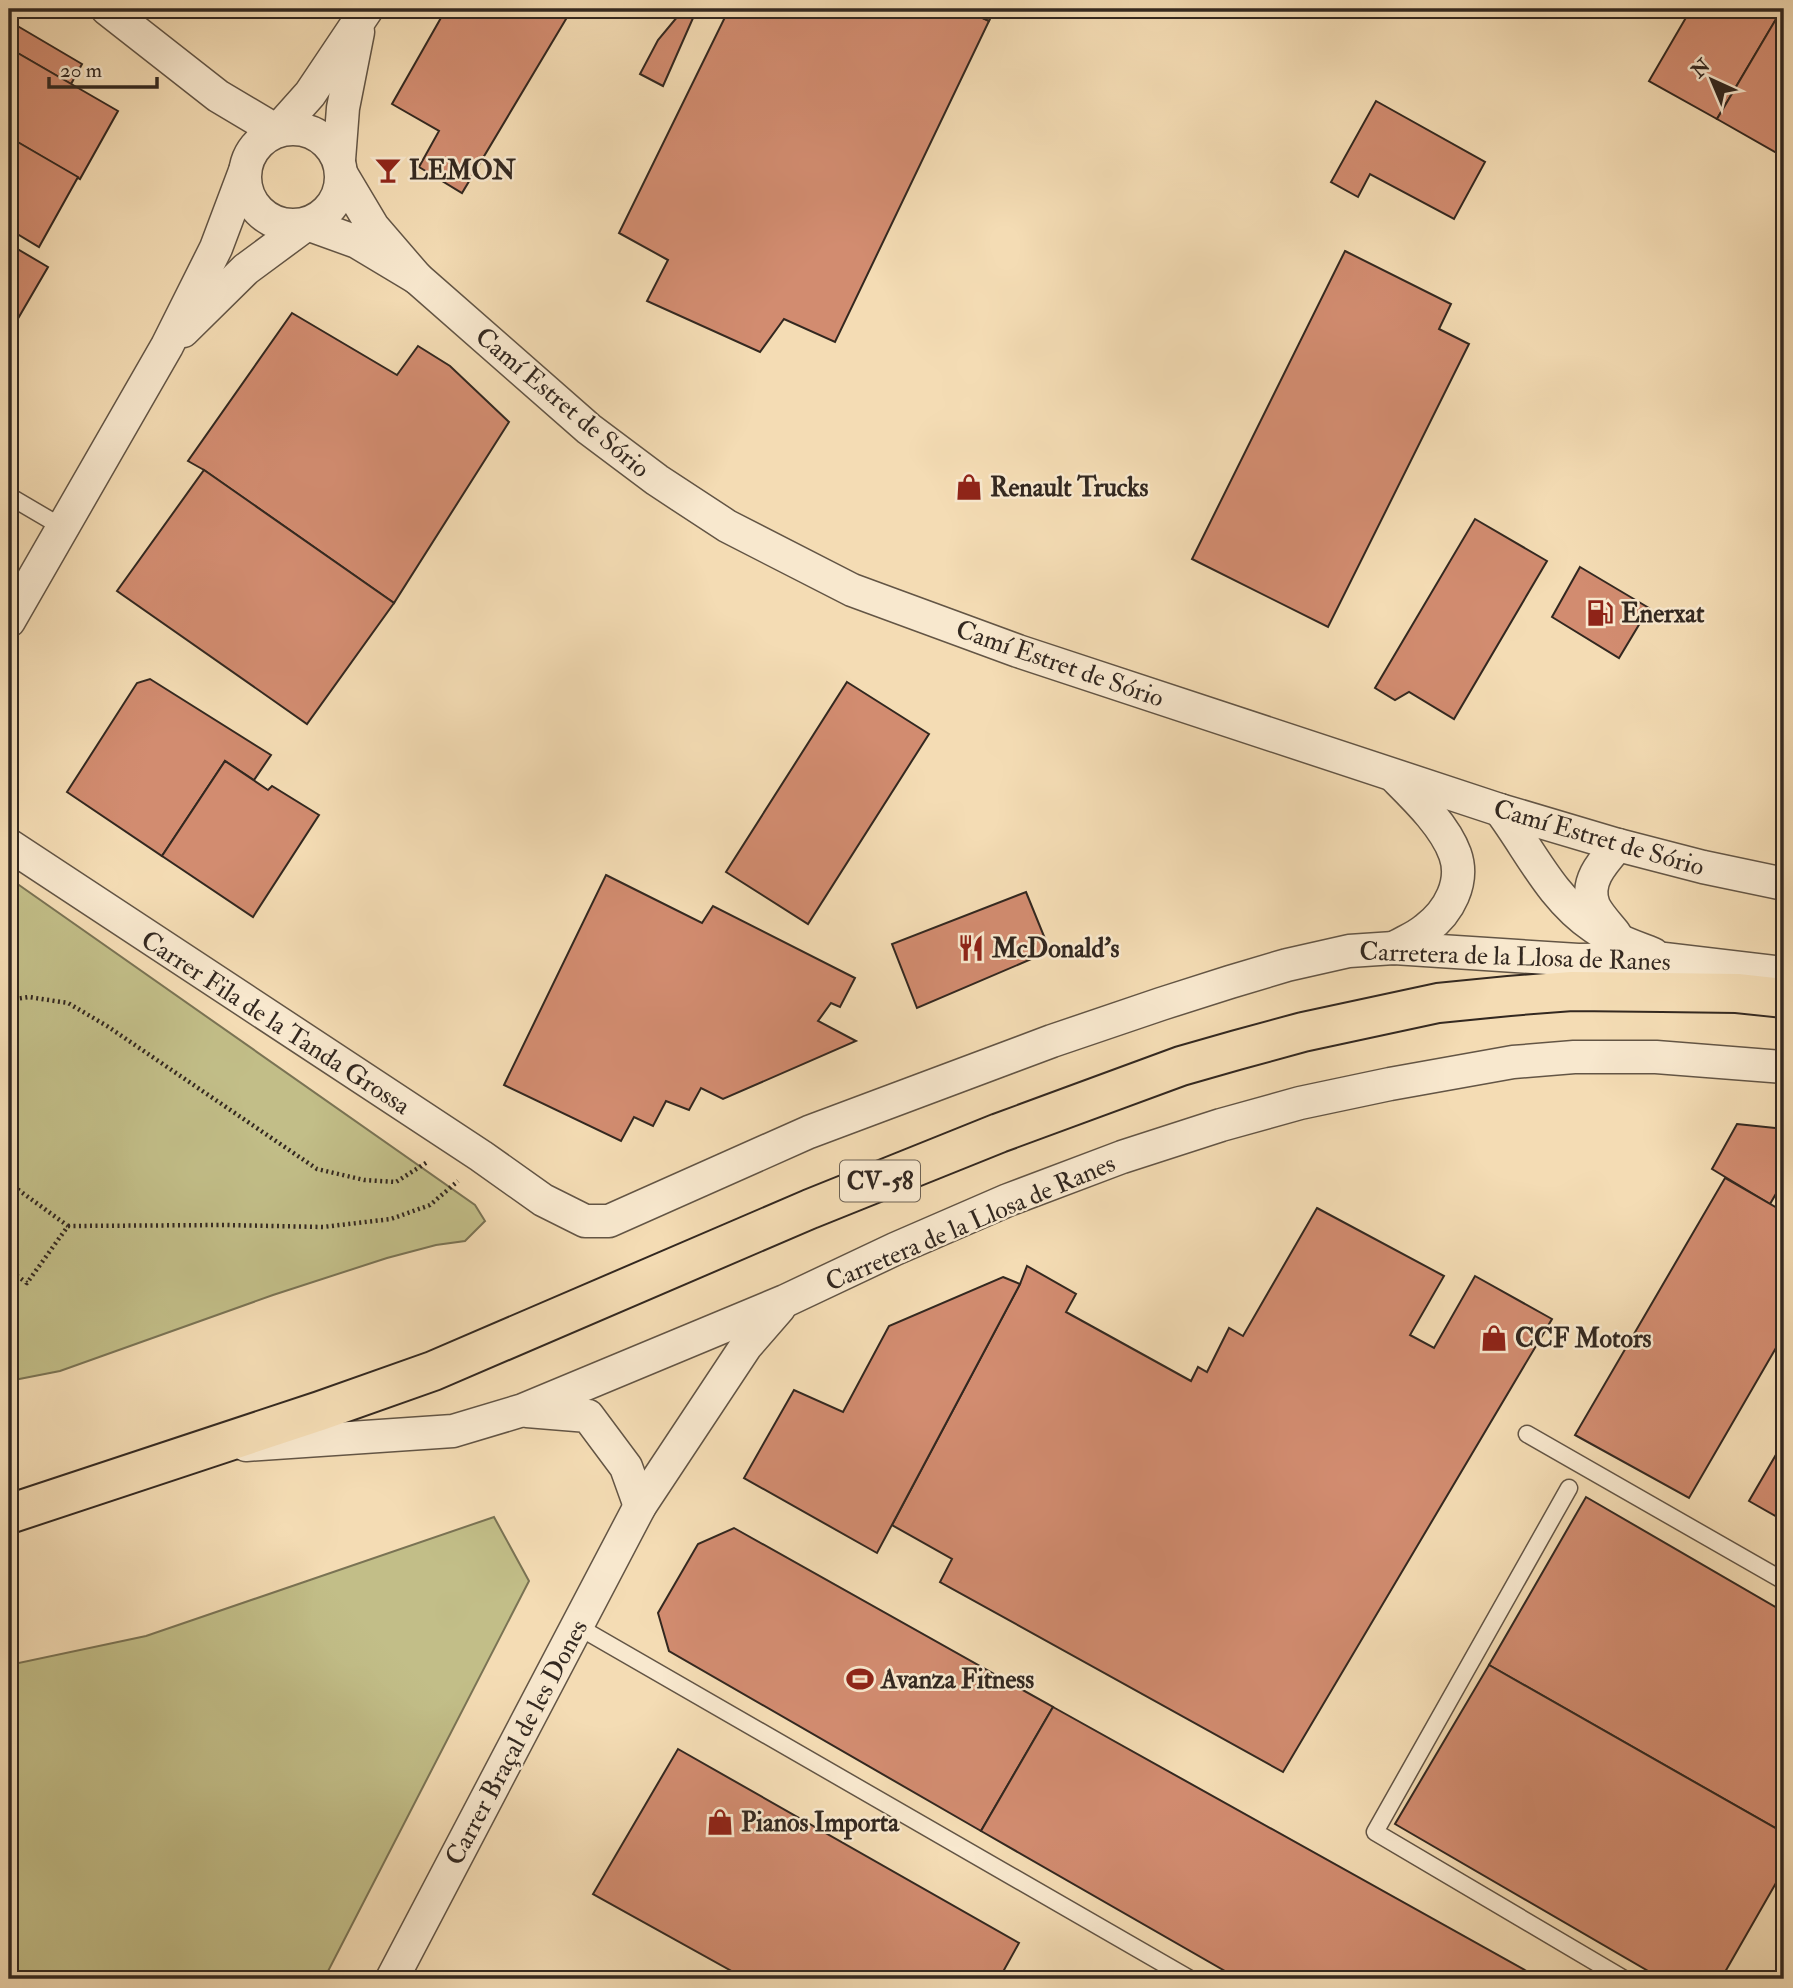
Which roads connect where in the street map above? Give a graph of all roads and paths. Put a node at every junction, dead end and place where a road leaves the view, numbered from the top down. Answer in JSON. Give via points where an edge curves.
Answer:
{"nodes":[{"id":1,"x":107,"y":9,"type":"edge"},
{"id":2,"x":364,"y":15,"type":"edge"},
{"id":3,"x":218,"y":96,"type":"junction"},
{"id":4,"x":277,"y":131,"type":"junction"},
{"id":5,"x":247,"y":163,"type":"junction"},
{"id":6,"x":341,"y":167,"type":"junction"},
{"id":7,"x":307,"y":224,"type":"junction"},
{"id":8,"x":417,"y":278,"type":"junction"},
{"id":9,"x":167,"y":346,"type":"junction"},
{"id":10,"x":9,"y":496,"type":"edge"},
{"id":11,"x":62,"y":527,"type":"junction"},
{"id":12,"x":9,"y":621,"type":"edge"},
{"id":13,"x":1392,"y":774,"type":"junction"},
{"id":14,"x":1500,"y":810,"type":"junction"},
{"id":15,"x":9,"y":845,"type":"edge"},
{"id":16,"x":1618,"y":845,"type":"junction"},
{"id":17,"x":1784,"y":884,"type":"edge"},
{"id":18,"x":1620,"y":940,"type":"junction"},
{"id":19,"x":1394,"y":948,"type":"junction"},
{"id":20,"x":1664,"y":959,"type":"junction"},
{"id":21,"x":1784,"y":972,"type":"edge"},
{"id":22,"x":1784,"y":998,"type":"edge"},
{"id":23,"x":9,"y":1000,"type":"edge"},
{"id":24,"x":1784,"y":1067,"type":"edge"},
{"id":25,"x":454,"y":1139,"type":"junction"},
{"id":26,"x":481,"y":1156,"type":"junction"},
{"id":27,"x":9,"y":1183,"type":"edge"},
{"id":28,"x":543,"y":1200,"type":"joint"},
{"id":29,"x":68,"y":1226,"type":"junction"},
{"id":30,"x":9,"y":1270,"type":"edge"},
{"id":31,"x":785,"y":1301,"type":"junction"},
{"id":32,"x":523,"y":1410,"type":"junction"},
{"id":33,"x":1527,"y":1434,"type":"dead end"},
{"id":34,"x":214,"y":1447,"type":"junction"},
{"id":35,"x":1569,"y":1488,"type":"dead end"},
{"id":36,"x":640,"y":1506,"type":"junction"},
{"id":37,"x":9,"y":1514,"type":"edge"},
{"id":38,"x":1784,"y":1581,"type":"edge"},
{"id":39,"x":577,"y":1626,"type":"junction"},
{"id":40,"x":392,"y":1979,"type":"edge"},
{"id":41,"x":1191,"y":1979,"type":"edge"},
{"id":42,"x":1624,"y":1979,"type":"edge"}],
"edges":[{"from":1,"to":3,"type":"street"},
{"from":2,"to":4,"type":"street","via":[[310,94]]},
{"from":2,"to":6,"type":"street","via":[[343,108]]},
{"from":3,"to":4,"type":"street"},
{"from":3,"to":5,"type":"street"},
{"from":4,"to":5,"type":"street","via":[[257,145]]},
{"from":4,"to":6,"type":"street","via":[[292,128],[320,136],[332,146]]},
{"from":5,"to":7,"type":"street","via":[[246,187],[261,214],[275,223]]},
{"from":5,"to":9,"type":"street","via":[[216,248]]},
{"from":6,"to":7,"type":"street","via":[[340,191],[332,205]]},
{"from":6,"to":8,"type":"street","name":"Camí Estret de Sório","via":[[373,227]]},
{"from":7,"to":8,"type":"street","name":"Camí Estret de Sório","via":[[357,242]]},
{"from":7,"to":9,"type":"street","via":[[246,269]]},
{"from":8,"to":13,"type":"street","name":"Camí Estret de Sório","via":[[589,429],[715,518],[783,556],[852,590],[1005,646]]},
{"from":9,"to":11,"type":"street"},
{"from":10,"to":11,"type":"lane"},
{"from":11,"to":12,"type":"street"},
{"from":13,"to":14,"type":"street","name":"Camí Estret de Sório"},
{"from":13,"to":19,"type":"street","via":[[1443,831],[1456,855],[1457,873],[1448,907],[1425,930]]},
{"from":14,"to":16,"type":"street","name":"Camí Estret de Sório"},
{"from":14,"to":18,"type":"street","via":[[1560,897],[1594,927]]},
{"from":15,"to":25,"type":"street","name":"Carrer Fila de la Tanda Grossa"},
{"from":16,"to":17,"type":"street","name":"Camí Estret de Sório"},
{"from":16,"to":18,"type":"street","via":[[1595,874],[1591,890],[1595,906]]},
{"from":18,"to":20,"type":"street"},
{"from":19,"to":20,"type":"street","name":"Carretera de la Llosa de Ranes","via":[[1578,960]]},
{"from":19,"to":28,"type":"street","name":"Carretera de la Llosa de Ranes","via":[[1349,951],[1287,965],[1076,1033],[809,1132],[609,1221],[585,1221]]},
{"from":20,"to":21,"type":"street","name":"Carretera de la Llosa de Ranes"},
{"from":22,"to":34,"type":"main road","number":"CV-58","via":[[1572,991],[1438,1003],[1303,1032],[1181,1066],[810,1209],[432,1371]]},
{"from":23,"to":25,"type":"path","via":[[29,997],[68,1003],[317,1169],[396,1182]]},
{"from":24,"to":31,"type":"street","name":"Carretera de la Llosa de Ranes","via":[[1656,1057],[1574,1057],[1499,1065],[1300,1103],[1122,1157],[1021,1195]]},
{"from":25,"to":26,"type":"street","name":"Carrer Fila de la Tanda Grossa"},
{"from":26,"to":28,"type":"street","name":"Carrer Fila de la Tanda Grossa"},
{"from":26,"to":29,"type":"path","via":[[429,1205],[391,1219],[323,1227]]},
{"from":27,"to":29,"type":"path"},
{"from":29,"to":30,"type":"path","via":[[27,1283]]},
{"from":31,"to":32,"type":"street","name":"Carretera de la Llosa de Ranes"},
{"from":31,"to":36,"type":"street","name":"Carrer Braçal de les Dones","via":[[746,1346]]},
{"from":32,"to":34,"type":"street","name":"Carretera de la Llosa de Ranes","via":[[453,1431]]},
{"from":32,"to":36,"type":"street","via":[[588,1416],[626,1467]]},
{"from":33,"to":38,"type":"lane"},
{"from":34,"to":37,"type":"main road","number":"CV-58"},
{"from":35,"to":42,"type":"lane","via":[[1375,1832]]},
{"from":36,"to":39,"type":"street","name":"Carrer Braçal de les Dones"},
{"from":39,"to":40,"type":"street","name":"Carrer Braçal de les Dones"},
{"from":39,"to":41,"type":"lane"}]}
